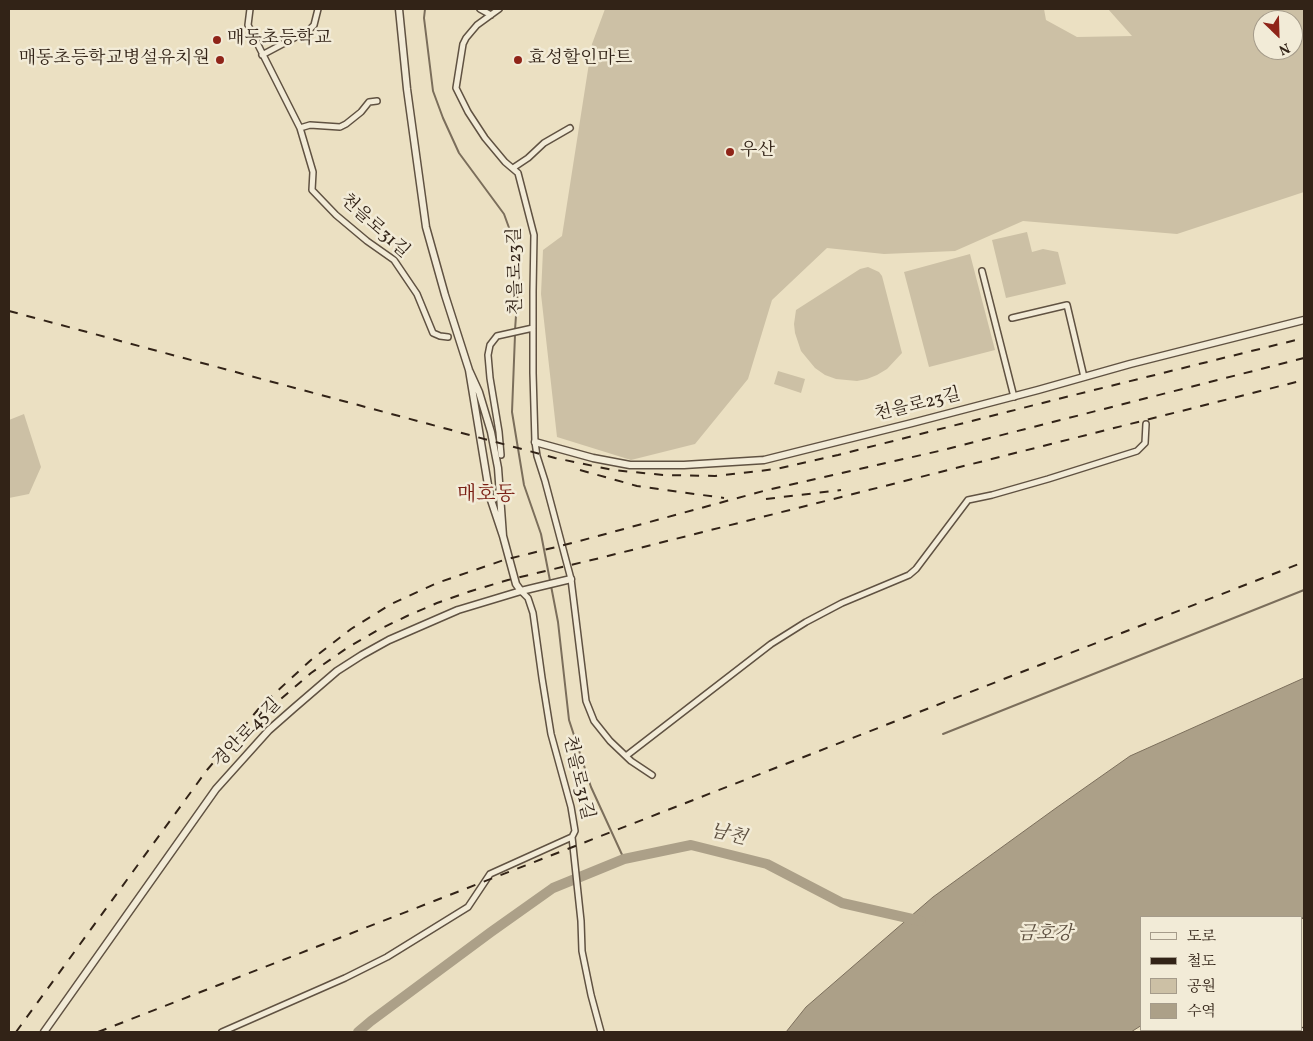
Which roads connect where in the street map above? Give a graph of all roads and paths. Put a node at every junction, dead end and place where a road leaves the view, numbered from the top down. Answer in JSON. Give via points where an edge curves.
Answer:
{"nodes":[{"id":1,"x":250,"y":9,"type":"edge"},
{"id":2,"x":318,"y":9,"type":"edge"},
{"id":3,"x":399,"y":9,"type":"edge"},
{"id":4,"x":480,"y":9,"type":"edge"},
{"id":5,"x":499,"y":9,"type":"edge"},
{"id":6,"x":492,"y":15,"type":"junction"},
{"id":7,"x":262,"y":55,"type":"junction"},
{"id":8,"x":377,"y":101,"type":"dead end"},
{"id":9,"x":300,"y":128,"type":"junction"},
{"id":10,"x":570,"y":128,"type":"dead end"},
{"id":11,"x":512,"y":168,"type":"junction"},
{"id":12,"x":982,"y":271,"type":"dead end"},
{"id":13,"x":1012,"y":318,"type":"dead end"},
{"id":14,"x":1304,"y":320,"type":"edge"},
{"id":15,"x":533,"y":328,"type":"junction"},
{"id":16,"x":448,"y":337,"type":"dead end"},
{"id":17,"x":469,"y":370,"type":"junction"},
{"id":18,"x":1084,"y":377,"type":"junction"},
{"id":19,"x":1014,"y":397,"type":"junction"},
{"id":20,"x":1146,"y":424,"type":"dead end"},
{"id":21,"x":534,"y":442,"type":"junction"},
{"id":22,"x":501,"y":455,"type":"dead end"},
{"id":23,"x":503,"y":536,"type":"junction"},
{"id":24,"x":567,"y":580,"type":"junction"},
{"id":25,"x":521,"y":591,"type":"junction"},
{"id":26,"x":626,"y":756,"type":"junction"},
{"id":27,"x":652,"y":775,"type":"dead end"},
{"id":28,"x":572,"y":837,"type":"junction"},
{"id":29,"x":1304,"y":1031,"type":"edge"},
{"id":30,"x":44,"y":1032,"type":"edge"},
{"id":31,"x":222,"y":1032,"type":"edge"},
{"id":32,"x":601,"y":1032,"type":"edge"},
{"id":33,"x":1300,"y":1032,"type":"edge"}],
"edges":[{"from":1,"to":7,"type":"street","name":"천을로31길","via":[[248,26]]},
{"from":2,"to":7,"type":"street","via":[[314,25],[309,30]]},
{"from":3,"to":17,"type":"street","via":[[426,227]]},
{"from":4,"to":6,"type":"street"},
{"from":5,"to":6,"type":"street","name":"천을로23길"},
{"from":6,"to":11,"type":"street","name":"천을로23길","via":[[477,26],[463,44],[456,88],[485,138]]},
{"from":7,"to":9,"type":"street","name":"천을로31길"},
{"from":8,"to":9,"type":"street","via":[[369,102],[340,128]]},
{"from":9,"to":16,"type":"street","name":"천을로31길","via":[[313,172],[312,190],[336,215],[394,260],[417,294],[433,333]]},
{"from":10,"to":11,"type":"street"},
{"from":11,"to":15,"type":"street","name":"천을로23길","via":[[518,173],[534,235]]},
{"from":12,"to":19,"type":"street"},
{"from":13,"to":18,"type":"street","via":[[1067,305]]},
{"from":14,"to":18,"type":"street","name":"천을로23길"},
{"from":15,"to":21,"type":"street","name":"천을로23길"},
{"from":15,"to":22,"type":"street","via":[[497,336],[490,345],[490,378]]},
{"from":17,"to":23,"type":"street","via":[[490,496]]},
{"from":17,"to":23,"type":"street","via":[[479,392],[495,452]]},
{"from":18,"to":19,"type":"street","name":"천을로23길"},
{"from":19,"to":21,"type":"street","name":"천을로23길","via":[[764,460],[630,465]]},
{"from":20,"to":26,"type":"street","via":[[1145,443],[1137,451],[968,500],[909,575],[842,603],[771,644]]},
{"from":21,"to":24,"type":"street","name":"천을로23길"},
{"from":23,"to":25,"type":"street","name":"천을로31길","via":[[516,584]]},
{"from":24,"to":25,"type":"street","name":"경안로45길"},
{"from":24,"to":26,"type":"street","name":"천을로23길","via":[[586,701],[594,721]]},
{"from":25,"to":28,"type":"street","name":"천을로31길","via":[[528,598],[533,613],[551,734],[571,807],[575,830]]},
{"from":25,"to":30,"type":"street","name":"경안로45길","via":[[449,614],[389,640],[337,671],[268,730],[216,789]]},
{"from":26,"to":27,"type":"street","name":"천을로23길"},
{"from":28,"to":31,"type":"street","via":[[490,874],[468,907],[387,956]]},
{"from":28,"to":32,"type":"street","name":"천을로31길","via":[[582,951]]},
{"from":29,"to":33,"type":"street"}]}
